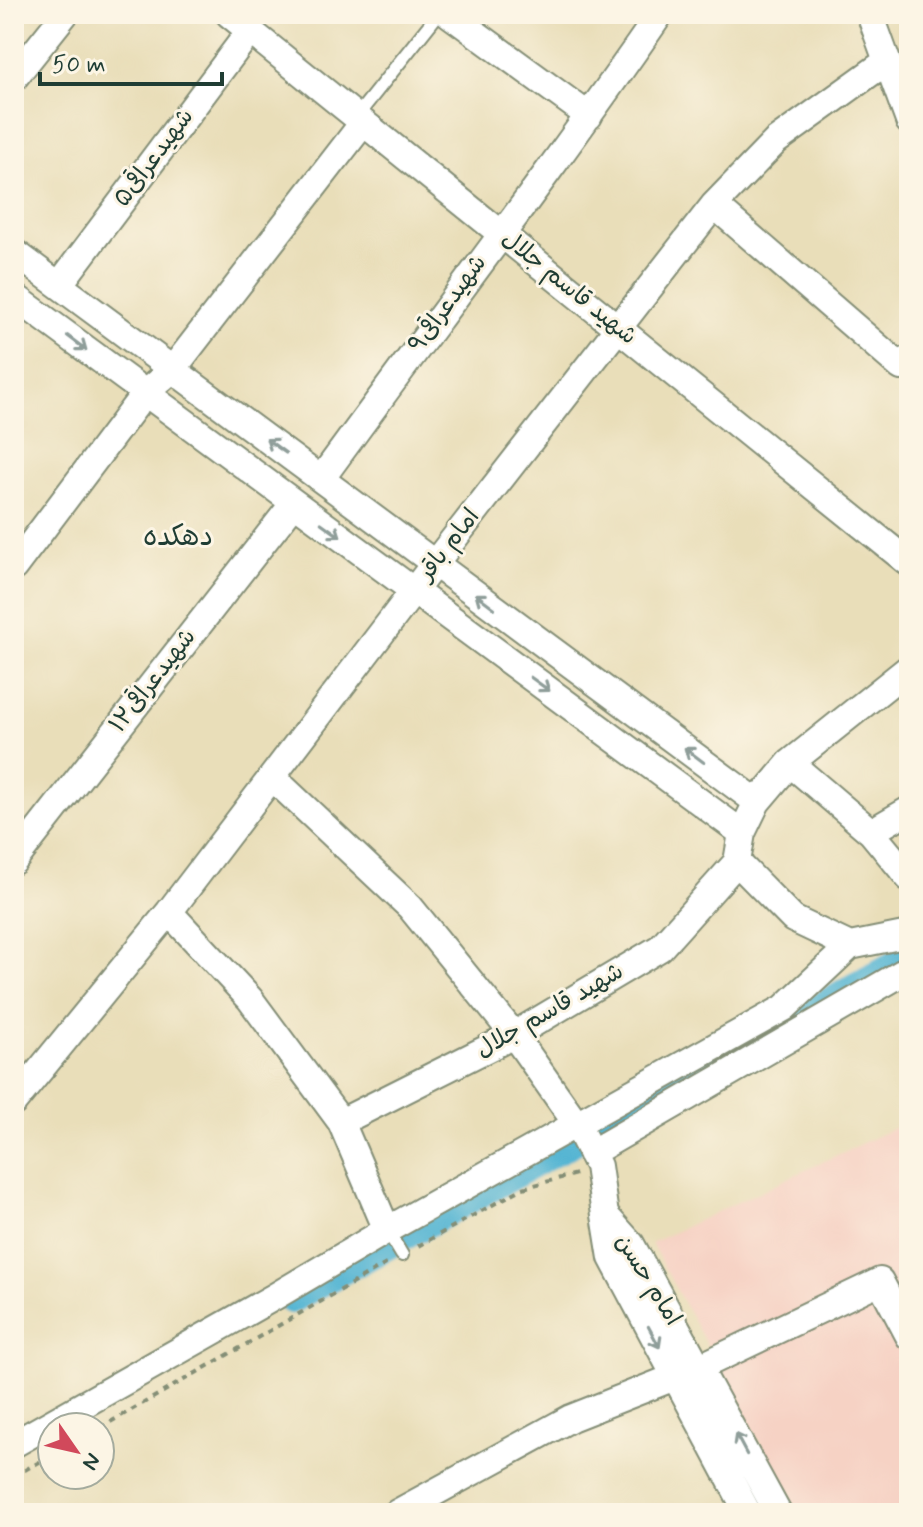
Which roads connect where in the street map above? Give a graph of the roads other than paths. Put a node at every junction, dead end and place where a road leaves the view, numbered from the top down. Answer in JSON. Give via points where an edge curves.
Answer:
{"nodes":[{"id":1,"x":65,"y":14,"type":"edge"},
{"id":2,"x":229,"y":14,"type":"edge"},
{"id":3,"x":438,"y":14,"type":"edge"},
{"id":4,"x":449,"y":14,"type":"edge"},
{"id":5,"x":660,"y":14,"type":"edge"},
{"id":6,"x":870,"y":14,"type":"edge"},
{"id":7,"x":250,"y":31,"type":"junction"},
{"id":8,"x":887,"y":61,"type":"junction"},
{"id":9,"x":14,"y":78,"type":"edge"},
{"id":10,"x":589,"y":116,"type":"junction"},
{"id":11,"x":360,"y":120,"type":"junction"},
{"id":12,"x":909,"y":121,"type":"edge"},
{"id":13,"x":714,"y":205,"type":"junction"},
{"id":14,"x":500,"y":233,"type":"junction"},
{"id":15,"x":14,"y":252,"type":"edge"},
{"id":16,"x":59,"y":285,"type":"junction"},
{"id":17,"x":18,"y":306,"type":"edge"},
{"id":18,"x":617,"y":327,"type":"junction"},
{"id":19,"x":909,"y":359,"type":"edge"},
{"id":20,"x":173,"y":369,"type":"junction"},
{"id":21,"x":145,"y":393,"type":"junction"},
{"id":22,"x":321,"y":479,"type":"junction"},
{"id":23,"x":294,"y":503,"type":"junction"},
{"id":24,"x":435,"y":563,"type":"junction"},
{"id":25,"x":909,"y":563,"type":"edge"},
{"id":26,"x":14,"y":567,"type":"edge"},
{"id":27,"x":413,"y":591,"type":"junction"},
{"id":28,"x":909,"y":668,"type":"edge"},
{"id":29,"x":790,"y":763,"type":"junction"},
{"id":30,"x":272,"y":777,"type":"junction"},
{"id":31,"x":757,"y":802,"type":"junction"},
{"id":32,"x":909,"y":810,"type":"edge"},
{"id":33,"x":871,"y":832,"type":"junction"},
{"id":34,"x":742,"y":833,"type":"junction"},
{"id":35,"x":14,"y":861,"type":"edge"},
{"id":36,"x":737,"y":862,"type":"junction"},
{"id":37,"x":909,"y":878,"type":"edge"},
{"id":38,"x":169,"y":912,"type":"junction"},
{"id":39,"x":909,"y":934,"type":"edge"},
{"id":40,"x":850,"y":946,"type":"junction"},
{"id":41,"x":909,"y":969,"type":"edge"},
{"id":42,"x":790,"y":1021,"type":"junction"},
{"id":43,"x":514,"y":1035,"type":"junction"},
{"id":44,"x":14,"y":1102,"type":"edge"},
{"id":45,"x":341,"y":1122,"type":"junction"},
{"id":46,"x":587,"y":1144,"type":"junction"},
{"id":47,"x":605,"y":1215,"type":"junction"},
{"id":48,"x":394,"y":1242,"type":"junction"},
{"id":49,"x":909,"y":1336,"type":"edge"},
{"id":50,"x":700,"y":1367,"type":"junction"},
{"id":51,"x":674,"y":1375,"type":"junction"},
{"id":52,"x":14,"y":1444,"type":"edge"},
{"id":53,"x":397,"y":1513,"type":"edge"},
{"id":54,"x":748,"y":1513,"type":"edge"},
{"id":55,"x":778,"y":1513,"type":"edge"}],
"edges":[{"from":1,"to":9,"type":"street"},
{"from":2,"to":7,"type":"street","name":"شهید قاسم جلال"},
{"from":3,"to":11,"type":"lane"},
{"from":4,"to":10,"type":"street"},
{"from":5,"to":10,"type":"street","name":"شهیدعراقی۹"},
{"from":6,"to":8,"type":"street"},
{"from":7,"to":11,"type":"street","name":"شهید قاسم جلال"},
{"from":7,"to":16,"type":"street","name":"شهیدعراقی۵"},
{"from":8,"to":12,"type":"street"},
{"from":8,"to":13,"type":"street","name":"امام باقر","via":[[776,141]]},
{"from":10,"to":14,"type":"street","name":"شهیدعراقی۹"},
{"from":11,"to":14,"type":"street","name":"شهید قاسم جلال"},
{"from":11,"to":20,"type":"street"},
{"from":13,"to":18,"type":"street","name":"امام باقر"},
{"from":13,"to":19,"type":"street","via":[[901,367]]},
{"from":14,"to":18,"type":"street","name":"شهید قاسم جلال"},
{"from":14,"to":22,"type":"street","name":"شهیدعراقی۹"},
{"from":15,"to":16,"type":"street"},
{"from":16,"to":20,"type":"street"},
{"from":17,"to":21,"type":"street","one_way":true},
{"from":18,"to":24,"type":"street","name":"امام باقر"},
{"from":18,"to":25,"type":"street","name":"شهید قاسم جلال"},
{"from":20,"to":21,"type":"street"},
{"from":22,"to":20,"type":"street","one_way":true},
{"from":21,"to":23,"type":"street"},
{"from":21,"to":26,"type":"street"},
{"from":22,"to":24,"type":"street"},
{"from":23,"to":27,"type":"street","one_way":true},
{"from":23,"to":35,"type":"street","name":"شهیدعراقی۱۲"},
{"from":24,"to":27,"type":"street","name":"امام باقر"},
{"from":31,"to":24,"type":"street","one_way":true},
{"from":27,"to":30,"type":"street","name":"امام باقر"},
{"from":27,"to":34,"type":"street","one_way":true},
{"from":28,"to":29,"type":"street"},
{"from":29,"to":31,"type":"street"},
{"from":29,"to":33,"type":"street"},
{"from":30,"to":38,"type":"street","name":"امام باقر"},
{"from":30,"to":43,"type":"street","via":[[410,907]]},
{"from":31,"to":34,"type":"street"},
{"from":32,"to":33,"type":"street"},
{"from":33,"to":37,"type":"street"},
{"from":34,"to":36,"type":"street"},
{"from":36,"to":40,"type":"street","via":[[793,919]]},
{"from":36,"to":43,"type":"street","name":"شهید قاسم جلال","via":[[660,948]]},
{"from":38,"to":44,"type":"street","name":"امام باقر"},
{"from":38,"to":45,"type":"street","via":[[250,999]]},
{"from":39,"to":40,"type":"street"},
{"from":40,"to":42,"type":"street"},
{"from":41,"to":42,"type":"street"},
{"from":42,"to":46,"type":"street"},
{"from":43,"to":45,"type":"street","name":"شهید قاسم جلال"},
{"from":43,"to":46,"type":"street"},
{"from":45,"to":48,"type":"street"},
{"from":46,"to":47,"type":"street"},
{"from":46,"to":48,"type":"street"},
{"from":47,"to":50,"type":"street","name":"امام حسن","via":[[631,1244]]},
{"from":47,"to":51,"type":"street","name":"امام حسن","one_way":true,"via":[[612,1258]]},
{"from":48,"to":52,"type":"street","via":[[274,1297]]},
{"from":49,"to":50,"type":"street","via":[[880,1281]]},
{"from":50,"to":51,"type":"street"},
{"from":55,"to":50,"type":"street","name":"امام حسن","one_way":true},
{"from":51,"to":53,"type":"street","via":[[571,1418]]},
{"from":51,"to":54,"type":"street","name":"امام حسن"}]}
